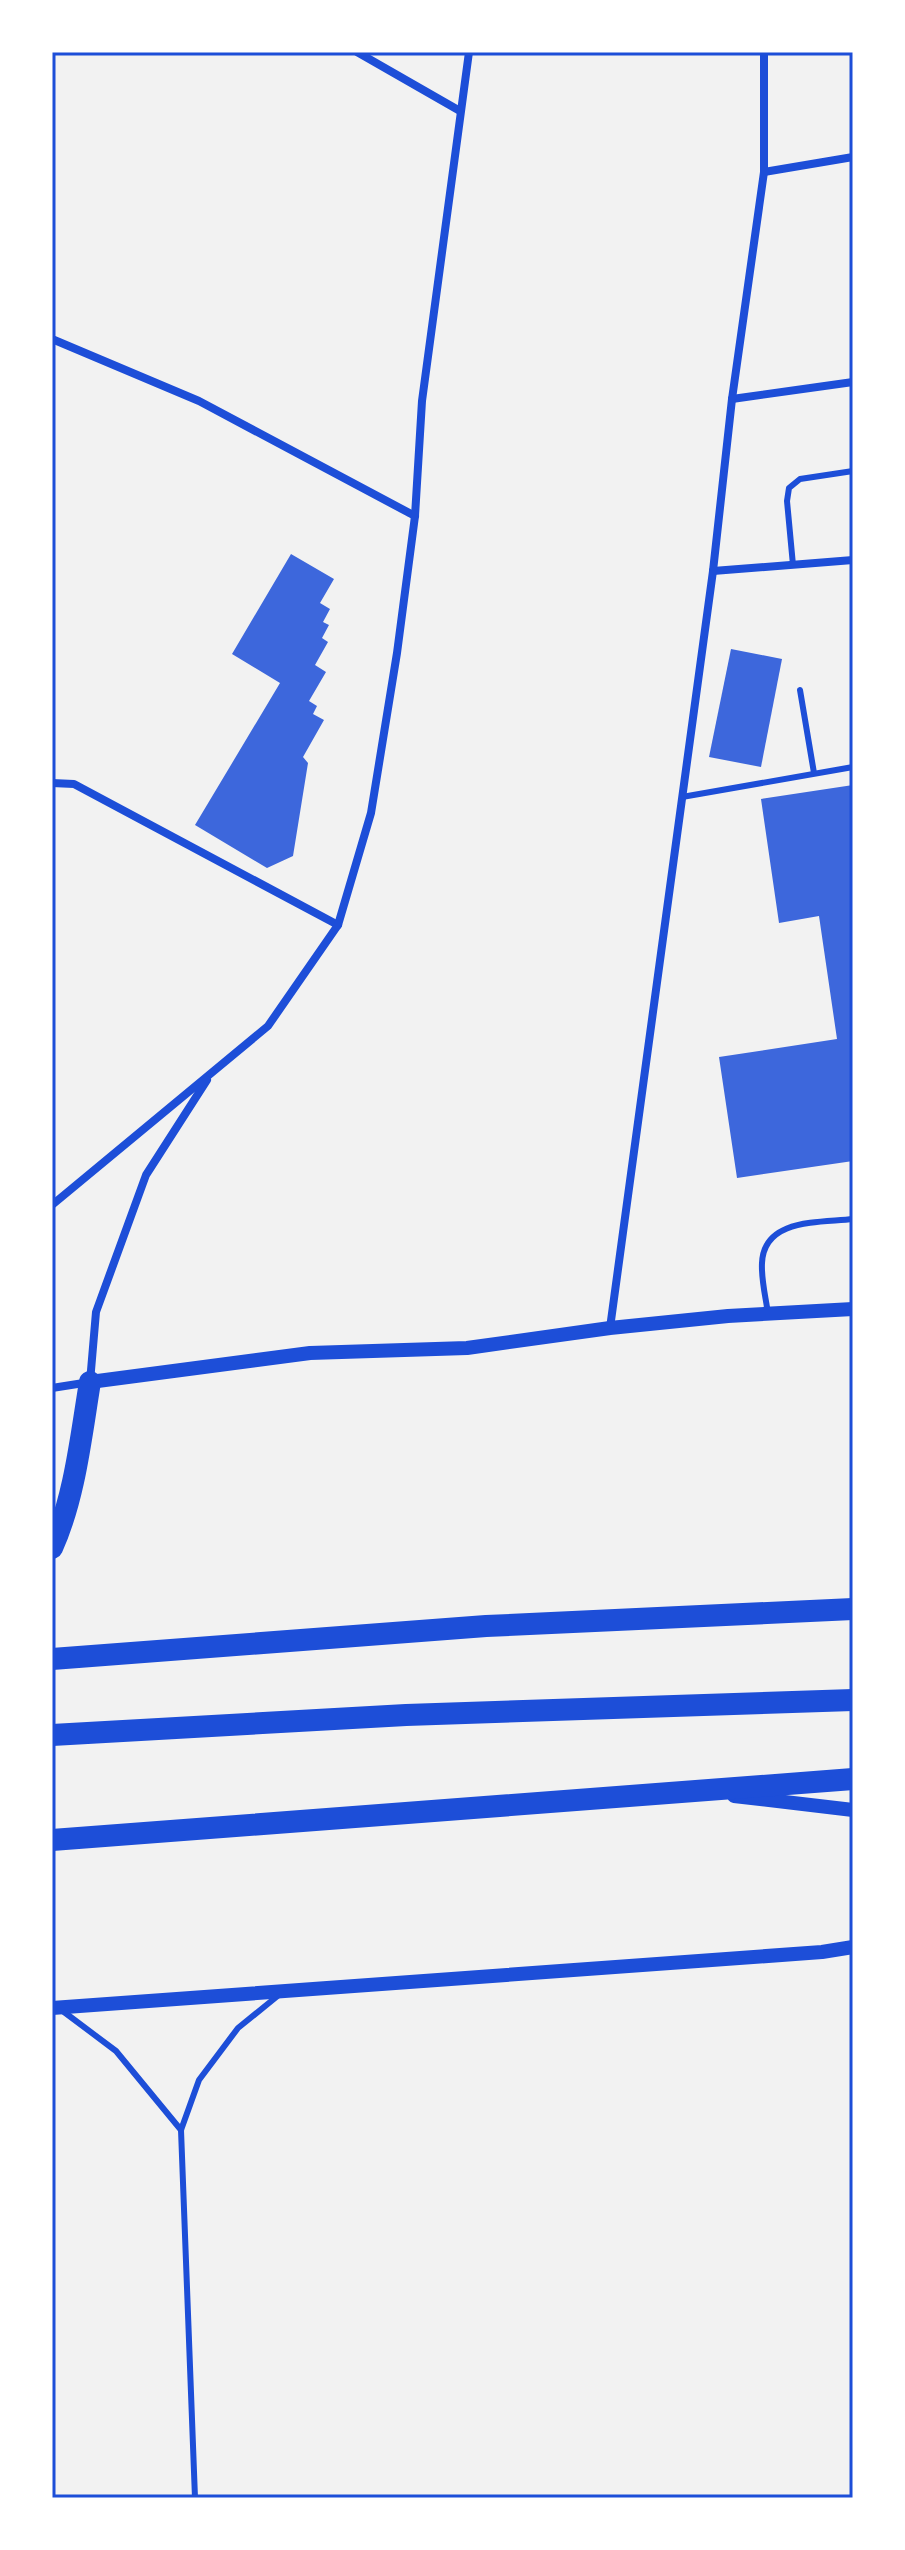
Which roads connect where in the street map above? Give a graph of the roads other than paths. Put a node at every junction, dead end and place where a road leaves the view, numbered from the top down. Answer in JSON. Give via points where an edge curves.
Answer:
{"nodes":[{"id":1,"x":357,"y":52,"type":"edge"},
{"id":2,"x":469,"y":52,"type":"edge"},
{"id":3,"x":764,"y":52,"type":"edge"},
{"id":4,"x":460,"y":111,"type":"junction"},
{"id":5,"x":853,"y":157,"type":"edge"},
{"id":6,"x":764,"y":172,"type":"junction"},
{"id":7,"x":52,"y":339,"type":"edge"},
{"id":8,"x":853,"y":382,"type":"edge"},
{"id":9,"x":732,"y":399,"type":"junction"},
{"id":10,"x":853,"y":471,"type":"edge"},
{"id":11,"x":415,"y":516,"type":"junction"},
{"id":12,"x":853,"y":560,"type":"edge"},
{"id":13,"x":793,"y":565,"type":"junction"},
{"id":14,"x":713,"y":571,"type":"junction"},
{"id":15,"x":800,"y":690,"type":"dead end"},
{"id":16,"x":853,"y":767,"type":"edge"},
{"id":17,"x":814,"y":773,"type":"junction"},
{"id":18,"x":52,"y":783,"type":"edge"},
{"id":19,"x":682,"y":797,"type":"junction"},
{"id":20,"x":338,"y":925,"type":"junction"},
{"id":21,"x":212,"y":1072,"type":"junction"},
{"id":22,"x":52,"y":1205,"type":"edge"},
{"id":23,"x":853,"y":1219,"type":"edge"},
{"id":24,"x":853,"y":1309,"type":"edge"},
{"id":25,"x":768,"y":1314,"type":"junction"},
{"id":26,"x":610,"y":1328,"type":"junction"},
{"id":27,"x":90,"y":1382,"type":"junction"},
{"id":28,"x":52,"y":1388,"type":"edge"},
{"id":29,"x":52,"y":1548,"type":"edge"},
{"id":30,"x":853,"y":1609,"type":"edge"},
{"id":31,"x":52,"y":1659,"type":"edge"},
{"id":32,"x":853,"y":1700,"type":"edge"},
{"id":33,"x":52,"y":1735,"type":"edge"},
{"id":34,"x":853,"y":1779,"type":"edge"},
{"id":35,"x":694,"y":1791,"type":"junction"},
{"id":36,"x":853,"y":1810,"type":"edge"},
{"id":37,"x":52,"y":1840,"type":"edge"},
{"id":38,"x":853,"y":1947,"type":"edge"},
{"id":39,"x":281,"y":1993,"type":"junction"},
{"id":40,"x":55,"y":2008,"type":"edge"},
{"id":41,"x":181,"y":2130,"type":"junction"},
{"id":42,"x":195,"y":2498,"type":"edge"}],
"edges":[{"from":1,"to":4,"type":"street"},
{"from":2,"to":4,"type":"street"},
{"from":3,"to":6,"type":"street"},
{"from":4,"to":11,"type":"street","via":[[422,401]]},
{"from":5,"to":6,"type":"street"},
{"from":6,"to":9,"type":"street"},
{"from":7,"to":11,"type":"street","via":[[199,401]]},
{"from":8,"to":9,"type":"street"},
{"from":9,"to":14,"type":"street"},
{"from":10,"to":13,"type":"lane","via":[[800,479],[789,488]]},
{"from":11,"to":20,"type":"street","via":[[371,813]]},
{"from":12,"to":13,"type":"street"},
{"from":13,"to":14,"type":"street"},
{"from":14,"to":19,"type":"street"},
{"from":15,"to":17,"type":"lane"},
{"from":16,"to":17,"type":"lane"},
{"from":17,"to":19,"type":"lane"},
{"from":18,"to":20,"type":"street","via":[[74,784]]},
{"from":19,"to":26,"type":"street"},
{"from":20,"to":21,"type":"street","via":[[268,1026]]},
{"from":21,"to":22,"type":"street"},
{"from":21,"to":27,"type":"street","via":[[146,1175],[96,1312]]},
{"from":23,"to":25,"type":"lane","via":[[782,1228],[767,1244],[762,1263]]},
{"from":24,"to":25,"type":"street"},
{"from":25,"to":26,"type":"street"},
{"from":26,"to":27,"type":"street","via":[[467,1348],[310,1353]]},
{"from":27,"to":28,"type":"street"},
{"from":27,"to":29,"type":"highway","via":[[76,1465]]},
{"from":30,"to":31,"type":"highway","via":[[412,1631]]},
{"from":32,"to":33,"type":"highway","via":[[406,1715]]},
{"from":34,"to":35,"type":"highway"},
{"from":35,"to":36,"type":"street"},
{"from":35,"to":37,"type":"highway"},
{"from":38,"to":39,"type":"street"},
{"from":39,"to":40,"type":"street"},
{"from":39,"to":41,"type":"lane","via":[[238,2028],[199,2080]]},
{"from":40,"to":41,"type":"lane","via":[[116,2051]]},
{"from":41,"to":42,"type":"lane"}]}
